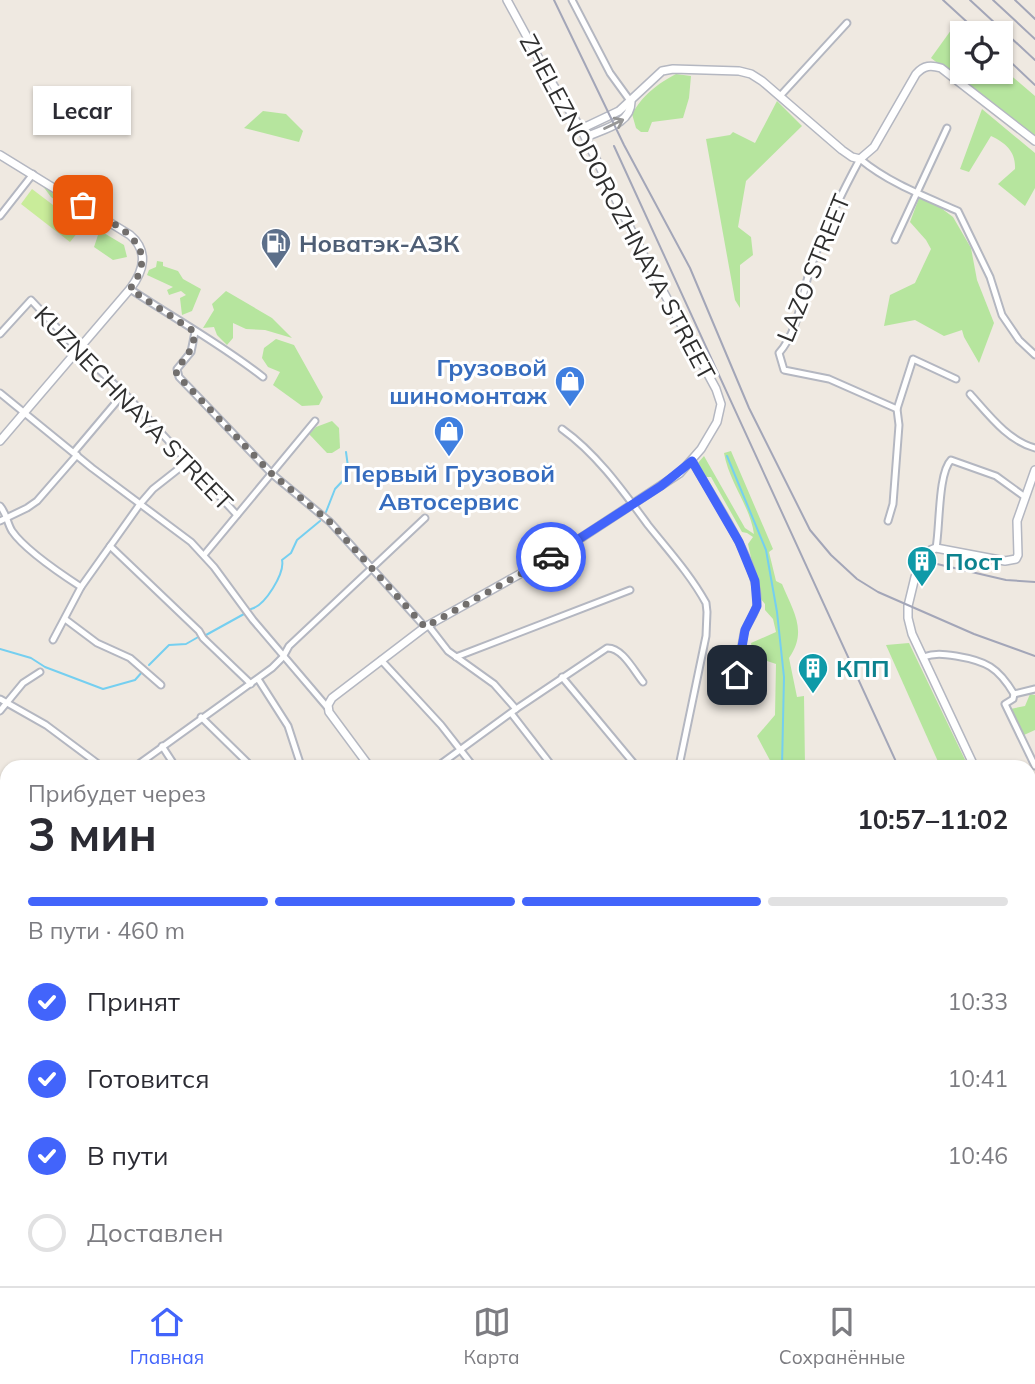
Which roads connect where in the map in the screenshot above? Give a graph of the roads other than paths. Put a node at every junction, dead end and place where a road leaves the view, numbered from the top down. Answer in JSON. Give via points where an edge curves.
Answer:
{"nodes":[{"id":1,"x":507,"y":0,"type":"edge"},
{"id":2,"x":572,"y":0,"type":"edge"},
{"id":3,"x":847,"y":23,"type":"dead end"},
{"id":4,"x":781,"y":95,"type":"junction"},
{"id":5,"x":631,"y":102,"type":"junction"},
{"id":6,"x":947,"y":128,"type":"dead end"},
{"id":7,"x":581,"y":129,"type":"junction"},
{"id":8,"x":586,"y":137,"type":"junction"},
{"id":9,"x":1035,"y":141,"type":"edge"},
{"id":10,"x":0,"y":155,"type":"edge"},
{"id":11,"x":860,"y":159,"type":"junction"},
{"id":12,"x":34,"y":174,"type":"junction"},
{"id":13,"x":917,"y":194,"type":"junction"},
{"id":14,"x":0,"y":216,"type":"edge"},
{"id":15,"x":895,"y":240,"type":"dead end"},
{"id":16,"x":130,"y":289,"type":"junction"},
{"id":17,"x":195,"y":332,"type":"junction"},
{"id":18,"x":0,"y":334,"type":"edge"},
{"id":19,"x":78,"y":350,"type":"junction"},
{"id":20,"x":1035,"y":355,"type":"edge"},
{"id":21,"x":263,"y":377,"type":"dead end"},
{"id":22,"x":956,"y":379,"type":"dead end"},
{"id":23,"x":0,"y":393,"type":"edge"},
{"id":24,"x":123,"y":394,"type":"junction"},
{"id":25,"x":970,"y":394,"type":"dead end"},
{"id":26,"x":897,"y":409,"type":"junction"},
{"id":27,"x":24,"y":413,"type":"junction"},
{"id":28,"x":315,"y":421,"type":"dead end"},
{"id":29,"x":562,"y":429,"type":"dead end"},
{"id":30,"x":0,"y":441,"type":"edge"},
{"id":31,"x":1035,"y":448,"type":"edge"},
{"id":32,"x":76,"y":454,"type":"junction"},
{"id":33,"x":692,"y":461,"type":"junction"},
{"id":34,"x":186,"y":463,"type":"junction"},
{"id":35,"x":1035,"y":470,"type":"edge"},
{"id":36,"x":272,"y":474,"type":"junction"},
{"id":37,"x":1025,"y":497,"type":"junction"},
{"id":38,"x":140,"y":503,"type":"junction"},
{"id":39,"x":634,"y":504,"type":"junction"},
{"id":40,"x":0,"y":506,"type":"edge"},
{"id":41,"x":237,"y":515,"type":"junction"},
{"id":42,"x":7,"y":517,"type":"junction"},
{"id":43,"x":425,"y":518,"type":"dead end"},
{"id":44,"x":0,"y":521,"type":"edge"},
{"id":45,"x":888,"y":521,"type":"dead end"},
{"id":46,"x":110,"y":546,"type":"junction"},
{"id":47,"x":936,"y":548,"type":"junction"},
{"id":48,"x":204,"y":555,"type":"junction"},
{"id":49,"x":372,"y":567,"type":"junction"},
{"id":50,"x":81,"y":587,"type":"junction"},
{"id":51,"x":630,"y":590,"type":"dead end"},
{"id":52,"x":65,"y":619,"type":"junction"},
{"id":53,"x":426,"y":626,"type":"junction"},
{"id":54,"x":53,"y":640,"type":"dead end"},
{"id":55,"x":283,"y":657,"type":"junction"},
{"id":56,"x":456,"y":657,"type":"junction"},
{"id":57,"x":923,"y":657,"type":"junction"},
{"id":58,"x":381,"y":660,"type":"junction"},
{"id":59,"x":40,"y":672,"type":"dead end"},
{"id":60,"x":562,"y":677,"type":"junction"},
{"id":61,"x":258,"y":679,"type":"junction"},
{"id":62,"x":643,"y":682,"type":"dead end"},
{"id":63,"x":251,"y":684,"type":"junction"},
{"id":64,"x":553,"y":684,"type":"junction"},
{"id":65,"x":161,"y":685,"type":"dead end"},
{"id":66,"x":568,"y":686,"type":"junction"},
{"id":67,"x":1035,"y":689,"type":"edge"},
{"id":68,"x":1014,"y":694,"type":"junction"},
{"id":69,"x":729,"y":696,"type":"dead end"},
{"id":70,"x":0,"y":699,"type":"edge"},
{"id":71,"x":7,"y":703,"type":"junction"},
{"id":72,"x":328,"y":708,"type":"junction"},
{"id":73,"x":0,"y":711,"type":"edge"},
{"id":74,"x":513,"y":711,"type":"junction"},
{"id":75,"x":201,"y":717,"type":"junction"},
{"id":76,"x":162,"y":746,"type":"junction"},
{"id":77,"x":461,"y":749,"type":"junction"},
{"id":78,"x":93,"y":760,"type":"edge"},
{"id":79,"x":144,"y":760,"type":"edge"},
{"id":80,"x":172,"y":760,"type":"edge"},
{"id":81,"x":245,"y":760,"type":"edge"},
{"id":82,"x":298,"y":760,"type":"edge"},
{"id":83,"x":364,"y":760,"type":"edge"},
{"id":84,"x":446,"y":760,"type":"edge"},
{"id":85,"x":469,"y":760,"type":"edge"},
{"id":86,"x":548,"y":760,"type":"edge"},
{"id":87,"x":631,"y":760,"type":"edge"},
{"id":88,"x":680,"y":760,"type":"edge"},
{"id":89,"x":971,"y":760,"type":"edge"},
{"id":90,"x":1032,"y":760,"type":"edge"}],
"edges":[{"from":1,"to":7,"type":"main road","name":"ZHELEZNODOROZHNAYA STREET"},
{"from":2,"to":5,"type":"street","via":[[610,74]]},
{"from":3,"to":4,"type":"street"},
{"from":4,"to":5,"type":"main road","via":[[744,72],[673,69],[662,71]]},
{"from":4,"to":11,"type":"main road","via":[[842,150]]},
{"from":5,"to":7,"type":"main road"},
{"from":8,"to":5,"type":"main road","one_way":true,"via":[[626,119]]},
{"from":6,"to":13,"type":"street"},
{"from":7,"to":8,"type":"main road","name":"ZHELEZNODOROZHNAYA STREET"},
{"from":8,"to":33,"type":"main road","name":"ZHELEZNODOROZHNAYA STREET","via":[[721,404],[711,435]]},
{"from":9,"to":11,"type":"main road","name":"LAZO STREET","via":[[942,68],[927,66],[916,74],[874,147]]},
{"from":10,"to":12,"type":"main road"},
{"from":11,"to":13,"type":"street"},
{"from":11,"to":26,"type":"street","name":"LAZO STREET","via":[[831,215],[789,342],[779,353],[784,370],[829,379]]},
{"from":12,"to":14,"type":"street"},
{"from":12,"to":16,"type":"main road","via":[[134,238],[143,259],[140,275]]},
{"from":13,"to":15,"type":"street"},
{"from":13,"to":20,"type":"street","via":[[958,211],[990,277],[1002,315]]},
{"from":16,"to":17,"type":"street"},
{"from":16,"to":19,"type":"main road"},
{"from":17,"to":21,"type":"street"},
{"from":17,"to":36,"type":"street","via":[[191,352],[176,372]]},
{"from":18,"to":19,"type":"street","name":"KUZNECHNAYA STREET","via":[[31,300]]},
{"from":19,"to":24,"type":"street","name":"KUZNECHNAYA STREET"},
{"from":19,"to":27,"type":"main road"},
{"from":22,"to":26,"type":"street","via":[[912,359]]},
{"from":23,"to":27,"type":"street"},
{"from":24,"to":32,"type":"street"},
{"from":24,"to":34,"type":"street","name":"KUZNECHNAYA STREET"},
{"from":25,"to":31,"type":"street","via":[[1001,428],[1022,445]]},
{"from":26,"to":45,"type":"street","via":[[893,504]]},
{"from":27,"to":30,"type":"main road"},
{"from":27,"to":32,"type":"street"},
{"from":28,"to":36,"type":"street"},
{"from":29,"to":39,"type":"street","via":[[594,457]]},
{"from":32,"to":38,"type":"street"},
{"from":32,"to":42,"type":"street","via":[[37,501]]},
{"from":33,"to":39,"type":"main road"},
{"from":33,"to":69,"type":"street","via":[[739,542],[756,586],[755,610],[745,630]]},
{"from":34,"to":38,"type":"street"},
{"from":34,"to":41,"type":"street","name":"KUZNECHNAYA STREET"},
{"from":35,"to":37,"type":"main road"},
{"from":36,"to":41,"type":"street"},
{"from":36,"to":49,"type":"street","via":[[330,522]]},
{"from":37,"to":47,"type":"main road","via":[[1017,522],[1018,555],[1012,561]]},
{"from":37,"to":47,"type":"street","via":[[996,476],[951,460],[942,482]]},
{"from":38,"to":46,"type":"street"},
{"from":38,"to":48,"type":"street"},
{"from":39,"to":53,"type":"main road","via":[[511,581]]},
{"from":39,"to":88,"type":"street","via":[[700,592],[708,612]]},
{"from":40,"to":42,"type":"street"},
{"from":41,"to":48,"type":"street"},
{"from":42,"to":44,"type":"street"},
{"from":42,"to":50,"type":"street","via":[[18,537]]},
{"from":43,"to":49,"type":"street"},
{"from":46,"to":50,"type":"street"},
{"from":46,"to":63,"type":"street"},
{"from":47,"to":57,"type":"main road","via":[[928,552],[915,576],[907,610]]},
{"from":48,"to":55,"type":"street"},
{"from":49,"to":53,"type":"street"},
{"from":49,"to":55,"type":"street"},
{"from":50,"to":52,"type":"street"},
{"from":51,"to":56,"type":"street"},
{"from":52,"to":54,"type":"street"},
{"from":52,"to":65,"type":"street","via":[[97,643],[130,658]]},
{"from":53,"to":56,"type":"street"},
{"from":53,"to":58,"type":"main road"},
{"from":55,"to":61,"type":"street"},
{"from":55,"to":72,"type":"street"},
{"from":56,"to":74,"type":"street","via":[[494,684]]},
{"from":57,"to":68,"type":"street","via":[[936,653],[979,660],[993,667]]},
{"from":57,"to":89,"type":"main road"},
{"from":58,"to":72,"type":"main road","via":[[332,698]]},
{"from":58,"to":77,"type":"street"},
{"from":59,"to":71,"type":"street","via":[[23,683]]},
{"from":60,"to":62,"type":"street","via":[[611,648]]},
{"from":60,"to":64,"type":"street"},
{"from":60,"to":66,"type":"street"},
{"from":61,"to":63,"type":"street"},
{"from":61,"to":82,"type":"street","via":[[288,726]]},
{"from":63,"to":75,"type":"street"},
{"from":64,"to":66,"type":"street"},
{"from":64,"to":74,"type":"street"},
{"from":66,"to":87,"type":"street"},
{"from":67,"to":68,"type":"street"},
{"from":68,"to":90,"type":"street","via":[[1005,704]]},
{"from":70,"to":71,"type":"street"},
{"from":71,"to":73,"type":"street"},
{"from":71,"to":78,"type":"street"},
{"from":72,"to":83,"type":"main road"},
{"from":74,"to":77,"type":"street"},
{"from":74,"to":86,"type":"street"},
{"from":75,"to":76,"type":"street"},
{"from":75,"to":81,"type":"street"},
{"from":76,"to":79,"type":"street"},
{"from":76,"to":80,"type":"street"},
{"from":77,"to":84,"type":"street"},
{"from":77,"to":85,"type":"street"}]}
